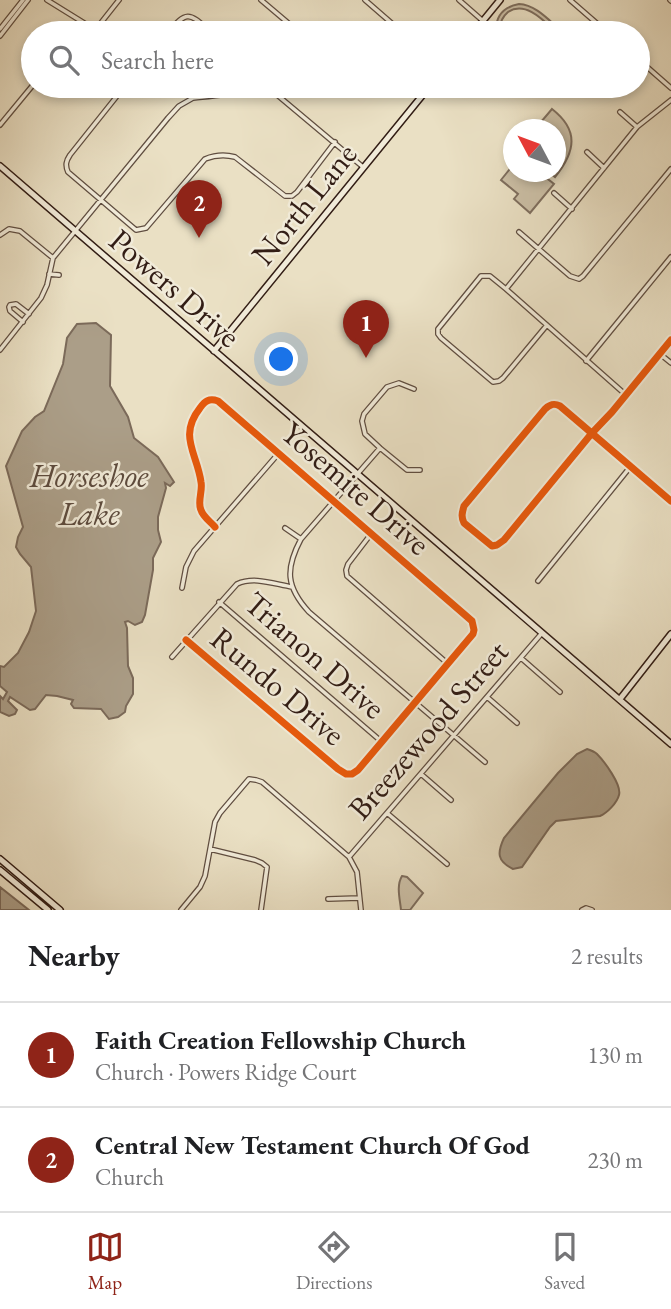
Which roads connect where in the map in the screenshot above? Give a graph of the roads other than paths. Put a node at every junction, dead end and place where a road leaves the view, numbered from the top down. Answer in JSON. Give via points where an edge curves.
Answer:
{"nodes":[{"id":1,"x":25,"y":0,"type":"edge"},
{"id":2,"x":47,"y":0,"type":"edge"},
{"id":3,"x":119,"y":0,"type":"edge"},
{"id":4,"x":365,"y":0,"type":"edge"},
{"id":5,"x":459,"y":0,"type":"edge"},
{"id":6,"x":500,"y":0,"type":"edge"},
{"id":7,"x":570,"y":0,"type":"edge"},
{"id":8,"x":264,"y":1,"type":"edge"},
{"id":9,"x":81,"y":21,"type":"edge"},
{"id":10,"x":102,"y":21,"type":"edge"},
{"id":11,"x":177,"y":21,"type":"edge"},
{"id":12,"x":198,"y":21,"type":"edge"},
{"id":13,"x":286,"y":21,"type":"edge"},
{"id":14,"x":389,"y":21,"type":"edge"},
{"id":15,"x":483,"y":21,"type":"joint"},
{"id":16,"x":594,"y":21,"type":"edge"},
{"id":17,"x":0,"y":29,"type":"edge"},
{"id":18,"x":0,"y":36,"type":"edge"},
{"id":19,"x":650,"y":70,"type":"edge"},
{"id":20,"x":671,"y":88,"type":"edge"},
{"id":21,"x":22,"y":98,"type":"edge"},
{"id":22,"x":115,"y":98,"type":"edge"},
{"id":23,"x":193,"y":98,"type":"edge"},
{"id":24,"x":281,"y":98,"type":"edge"},
{"id":25,"x":420,"y":98,"type":"edge"},
{"id":26,"x":671,"y":100,"type":"edge"},
{"id":27,"x":620,"y":112,"type":"dead end"},
{"id":28,"x":0,"y":125,"type":"edge"},
{"id":29,"x":637,"y":127,"type":"junction"},
{"id":30,"x":335,"y":142,"type":"junction"},
{"id":31,"x":587,"y":152,"type":"dead end"},
{"id":32,"x":0,"y":166,"type":"edge"},
{"id":33,"x":363,"y":167,"type":"junction"},
{"id":34,"x":604,"y":168,"type":"junction"},
{"id":35,"x":671,"y":169,"type":"edge"},
{"id":36,"x":554,"y":193,"type":"dead end"},
{"id":37,"x":100,"y":200,"type":"junction"},
{"id":38,"x":572,"y":209,"type":"junction"},
{"id":39,"x":75,"y":231,"type":"junction"},
{"id":40,"x":519,"y":232,"type":"dead end"},
{"id":41,"x":0,"y":235,"type":"edge"},
{"id":42,"x":538,"y":249,"type":"junction"},
{"id":43,"x":671,"y":257,"type":"edge"},
{"id":44,"x":53,"y":258,"type":"junction"},
{"id":45,"x":49,"y":274,"type":"junction"},
{"id":46,"x":59,"y":275,"type":"dead end"},
{"id":47,"x":506,"y":289,"type":"junction"},
{"id":48,"x":29,"y":314,"type":"junction"},
{"id":49,"x":23,"y":322,"type":"junction"},
{"id":50,"x":547,"y":325,"type":"junction"},
{"id":51,"x":671,"y":340,"type":"edge"},
{"id":52,"x":0,"y":350,"type":"edge"},
{"id":53,"x":214,"y":351,"type":"junction"},
{"id":54,"x":660,"y":354,"type":"junction"},
{"id":55,"x":586,"y":360,"type":"junction"},
{"id":56,"x":671,"y":363,"type":"edge"},
{"id":57,"x":414,"y":388,"type":"dead end"},
{"id":58,"x":626,"y":395,"type":"junction"},
{"id":59,"x":592,"y":433,"type":"junction"},
{"id":60,"x":380,"y":448,"type":"junction"},
{"id":61,"x":278,"y":454,"type":"junction"},
{"id":62,"x":631,"y":466,"type":"junction"},
{"id":63,"x":420,"y":470,"type":"dead end"},
{"id":64,"x":357,"y":474,"type":"junction"},
{"id":65,"x":333,"y":501,"type":"junction"},
{"id":66,"x":671,"y":501,"type":"edge"},
{"id":67,"x":215,"y":527,"type":"junction"},
{"id":68,"x":285,"y":528,"type":"dead end"},
{"id":69,"x":372,"y":534,"type":"junction"},
{"id":70,"x":301,"y":539,"type":"junction"},
{"id":71,"x":538,"y":581,"type":"dead end"},
{"id":72,"x":292,"y":587,"type":"junction"},
{"id":73,"x":182,"y":588,"type":"dead end"},
{"id":74,"x":219,"y":602,"type":"junction"},
{"id":75,"x":542,"y":633,"type":"junction"},
{"id":76,"x":671,"y":635,"type":"edge"},
{"id":77,"x":186,"y":640,"type":"junction"},
{"id":78,"x":172,"y":657,"type":"dead end"},
{"id":79,"x":521,"y":658,"type":"junction"},
{"id":80,"x":447,"y":663,"type":"junction"},
{"id":81,"x":560,"y":692,"type":"dead end"},
{"id":82,"x":487,"y":697,"type":"junction"},
{"id":83,"x":620,"y":699,"type":"junction"},
{"id":84,"x":415,"y":702,"type":"junction"},
{"id":85,"x":517,"y":723,"type":"dead end"},
{"id":86,"x":454,"y":736,"type":"junction"},
{"id":87,"x":382,"y":742,"type":"junction"},
{"id":88,"x":671,"y":744,"type":"edge"},
{"id":89,"x":485,"y":762,"type":"dead end"},
{"id":90,"x":421,"y":774,"type":"junction"},
{"id":91,"x":451,"y":800,"type":"dead end"},
{"id":92,"x":387,"y":813,"type":"junction"},
{"id":93,"x":210,"y":849,"type":"junction"},
{"id":94,"x":349,"y":857,"type":"junction"},
{"id":95,"x":0,"y":859,"type":"edge"},
{"id":96,"x":447,"y":864,"type":"dead end"},
{"id":97,"x":0,"y":870,"type":"edge"},
{"id":98,"x":359,"y":898,"type":"junction"},
{"id":99,"x":328,"y":899,"type":"dead end"},
{"id":100,"x":48,"y":910,"type":"edge"},
{"id":101,"x":60,"y":910,"type":"edge"},
{"id":102,"x":181,"y":910,"type":"edge"},
{"id":103,"x":261,"y":910,"type":"edge"},
{"id":104,"x":361,"y":910,"type":"edge"},
{"id":105,"x":582,"y":910,"type":"edge"},
{"id":106,"x":592,"y":910,"type":"edge"}],
"edges":[{"from":1,"to":17,"type":"street"},
{"from":1,"to":18,"type":"street"},
{"from":2,"to":9,"type":"street"},
{"from":3,"to":10,"type":"street"},
{"from":4,"to":14,"type":"street"},
{"from":5,"to":15,"type":"street"},
{"from":6,"to":15,"type":"street"},
{"from":7,"to":16,"type":"street"},
{"from":8,"to":13,"type":"street"},
{"from":11,"to":12,"type":"street","via":[[188,16]]},
{"from":19,"to":20,"type":"street"},
{"from":21,"to":28,"type":"street"},
{"from":22,"to":37,"type":"street","via":[[65,166]]},
{"from":23,"to":37,"type":"street","via":[[178,106]]},
{"from":24,"to":30,"type":"street"},
{"from":25,"to":33,"type":"street","name":"North Lane"},
{"from":26,"to":29,"type":"street"},
{"from":27,"to":29,"type":"street"},
{"from":29,"to":34,"type":"street"},
{"from":30,"to":33,"type":"street"},
{"from":30,"to":37,"type":"street","via":[[292,195],[278,192],[226,154],[199,164],[146,228],[136,230]]},
{"from":31,"to":34,"type":"street"},
{"from":32,"to":39,"type":"street","name":"Powers Drive"},
{"from":33,"to":53,"type":"street","name":"North Lane"},
{"from":34,"to":38,"type":"street"},
{"from":35,"to":42,"type":"street","via":[[583,276],[569,276]]},
{"from":36,"to":38,"type":"street"},
{"from":37,"to":39,"type":"street"},
{"from":38,"to":42,"type":"street"},
{"from":39,"to":44,"type":"street"},
{"from":39,"to":53,"type":"street","name":"Powers Drive"},
{"from":40,"to":42,"type":"street"},
{"from":41,"to":44,"type":"street","via":[[9,229],[20,231]]},
{"from":42,"to":47,"type":"street"},
{"from":43,"to":55,"type":"street"},
{"from":44,"to":45,"type":"street"},
{"from":45,"to":46,"type":"street"},
{"from":45,"to":48,"type":"street","via":[[41,298]]},
{"from":47,"to":50,"type":"street"},
{"from":47,"to":50,"type":"street","via":[[490,276],[481,276],[438,329],[439,334],[493,382],[503,378]]},
{"from":48,"to":49,"type":"street"},
{"from":48,"to":49,"type":"street","via":[[10,305],[10,311]]},
{"from":49,"to":52,"type":"street"},
{"from":50,"to":55,"type":"street"},
{"from":51,"to":54,"type":"street"},
{"from":53,"to":64,"type":"street","name":"Powers Drive"},
{"from":54,"to":56,"type":"street"},
{"from":54,"to":58,"type":"street"},
{"from":55,"to":58,"type":"street"},
{"from":57,"to":60,"type":"street","via":[[392,384],[364,414],[365,434]]},
{"from":58,"to":59,"type":"street"},
{"from":59,"to":59,"type":"street","via":[[560,406],[550,405],[464,506],[464,523],[492,546],[497,545]]},
{"from":59,"to":62,"type":"street"},
{"from":60,"to":63,"type":"street","via":[[407,470]]},
{"from":60,"to":64,"type":"street"},
{"from":61,"to":65,"type":"street","name":"Yosemite Drive"},
{"from":61,"to":67,"type":"street"},
{"from":61,"to":67,"type":"street","name":"Yosemite Drive","via":[[218,401],[205,401],[188,431],[201,481],[201,511]]},
{"from":62,"to":66,"type":"street"},
{"from":62,"to":71,"type":"street"},
{"from":64,"to":65,"type":"street"},
{"from":64,"to":75,"type":"street","name":"Powers Drive"},
{"from":65,"to":69,"type":"street","name":"Yosemite Drive"},
{"from":65,"to":70,"type":"street"},
{"from":67,"to":73,"type":"street","via":[[194,551]]},
{"from":68,"to":70,"type":"street"},
{"from":69,"to":80,"type":"street","via":[[348,564],[347,576]]},
{"from":69,"to":80,"type":"street","name":"Yosemite Drive","via":[[472,621],[473,634]]},
{"from":70,"to":72,"type":"street","via":[[289,568]]},
{"from":72,"to":74,"type":"street","via":[[244,580]]},
{"from":72,"to":84,"type":"street","via":[[309,612]]},
{"from":74,"to":77,"type":"street"},
{"from":74,"to":87,"type":"street","name":"Trianon Drive"},
{"from":75,"to":79,"type":"street","name":"Breezewood Street"},
{"from":75,"to":83,"type":"street","name":"Powers Drive"},
{"from":76,"to":83,"type":"street"},
{"from":77,"to":78,"type":"street"},
{"from":77,"to":87,"type":"street","name":"Rundo Drive","via":[[346,774],[358,770]]},
{"from":79,"to":81,"type":"street"},
{"from":79,"to":82,"type":"street","name":"Breezewood Street"},
{"from":80,"to":84,"type":"street"},
{"from":82,"to":85,"type":"street"},
{"from":82,"to":86,"type":"street","name":"Breezewood Street"},
{"from":83,"to":88,"type":"street","name":"Powers Drive"},
{"from":84,"to":86,"type":"street"},
{"from":84,"to":87,"type":"street"},
{"from":86,"to":89,"type":"street"},
{"from":86,"to":90,"type":"street","name":"Breezewood Street"},
{"from":90,"to":91,"type":"street"},
{"from":90,"to":92,"type":"street","name":"Breezewood Street"},
{"from":92,"to":94,"type":"street","name":"Breezewood Street"},
{"from":92,"to":96,"type":"street"},
{"from":93,"to":94,"type":"street","via":[[220,813],[249,779],[262,782]]},
{"from":93,"to":102,"type":"street","via":[[200,887]]},
{"from":93,"to":103,"type":"street","via":[[267,867]]},
{"from":94,"to":98,"type":"street","via":[[357,872]]},
{"from":95,"to":101,"type":"street"},
{"from":97,"to":100,"type":"street"},
{"from":98,"to":99,"type":"street"},
{"from":98,"to":104,"type":"street"},
{"from":105,"to":106,"type":"street"}]}
